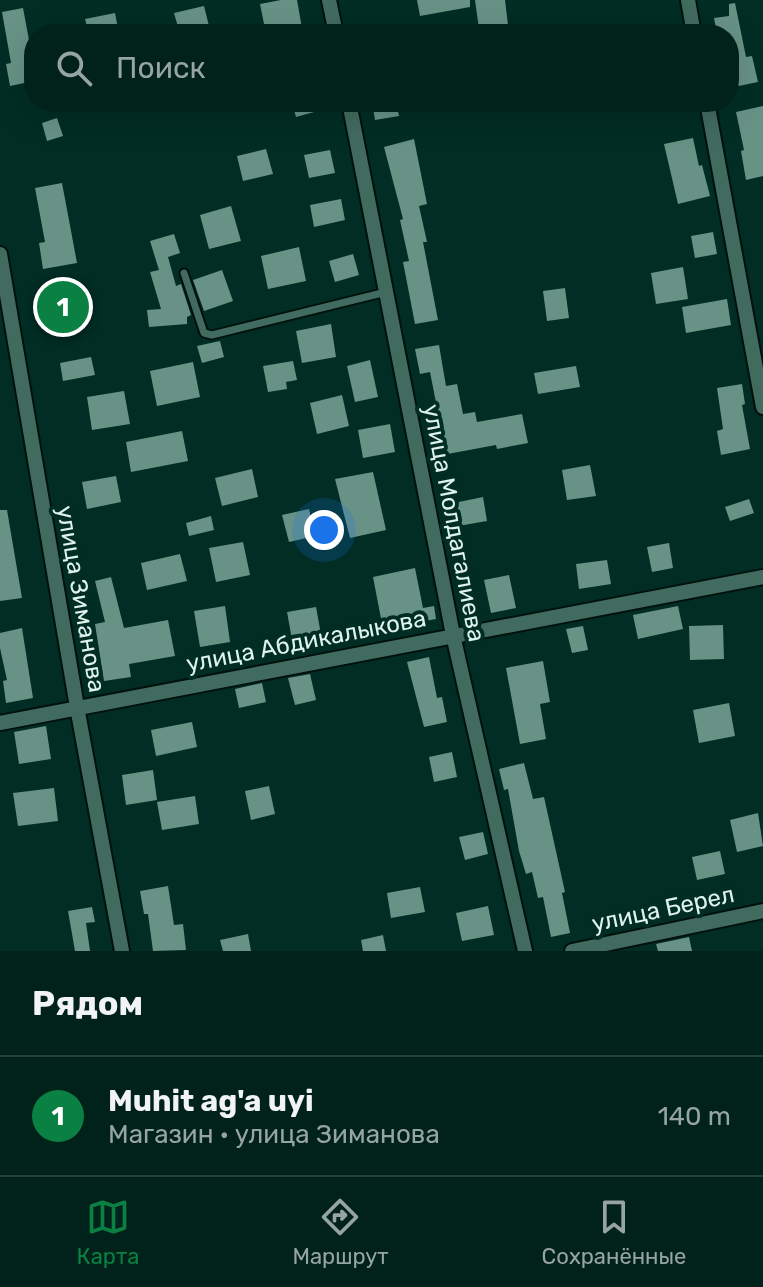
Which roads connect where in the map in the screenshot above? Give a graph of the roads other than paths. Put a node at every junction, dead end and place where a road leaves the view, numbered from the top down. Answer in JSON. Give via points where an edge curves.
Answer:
{"nodes":[{"id":1,"x":329,"y":0,"type":"edge"},
{"id":2,"x":688,"y":0,"type":"edge"},
{"id":3,"x":334,"y":24,"type":"edge"},
{"id":4,"x":692,"y":24,"type":"edge"},
{"id":5,"x":351,"y":112,"type":"edge"},
{"id":6,"x":709,"y":112,"type":"edge"},
{"id":7,"x":0,"y":254,"type":"edge"},
{"id":8,"x":184,"y":273,"type":"dead end"},
{"id":9,"x":386,"y":292,"type":"junction"},
{"id":10,"x":763,"y":407,"type":"edge"},
{"id":11,"x":763,"y":577,"type":"edge"},
{"id":12,"x":453,"y":635,"type":"junction"},
{"id":13,"x":77,"y":707,"type":"junction"},
{"id":14,"x":0,"y":723,"type":"edge"},
{"id":15,"x":763,"y":911,"type":"edge"},
{"id":16,"x":122,"y":951,"type":"edge"},
{"id":17,"x":525,"y":951,"type":"edge"},
{"id":18,"x":572,"y":951,"type":"edge"}],
"edges":[{"from":1,"to":3,"type":"street"},
{"from":2,"to":4,"type":"street"},
{"from":5,"to":9,"type":"street","name":"улица Молдагалиева"},
{"from":6,"to":10,"type":"street"},
{"from":7,"to":13,"type":"street","name":"улица Зиманова"},
{"from":8,"to":9,"type":"lane","via":[[204,333],[212,335]]},
{"from":9,"to":12,"type":"street","name":"улица Молдагалиева"},
{"from":11,"to":12,"type":"street","name":"улица Абдикалыкова"},
{"from":12,"to":13,"type":"street","name":"улица Абдикалыкова"},
{"from":12,"to":17,"type":"street","name":"улица Молдагалиева"},
{"from":13,"to":14,"type":"street","name":"улица Абдикалыкова"},
{"from":13,"to":16,"type":"street","name":"улица Зиманова"},
{"from":15,"to":18,"type":"street","name":"улица Берел"}]}
